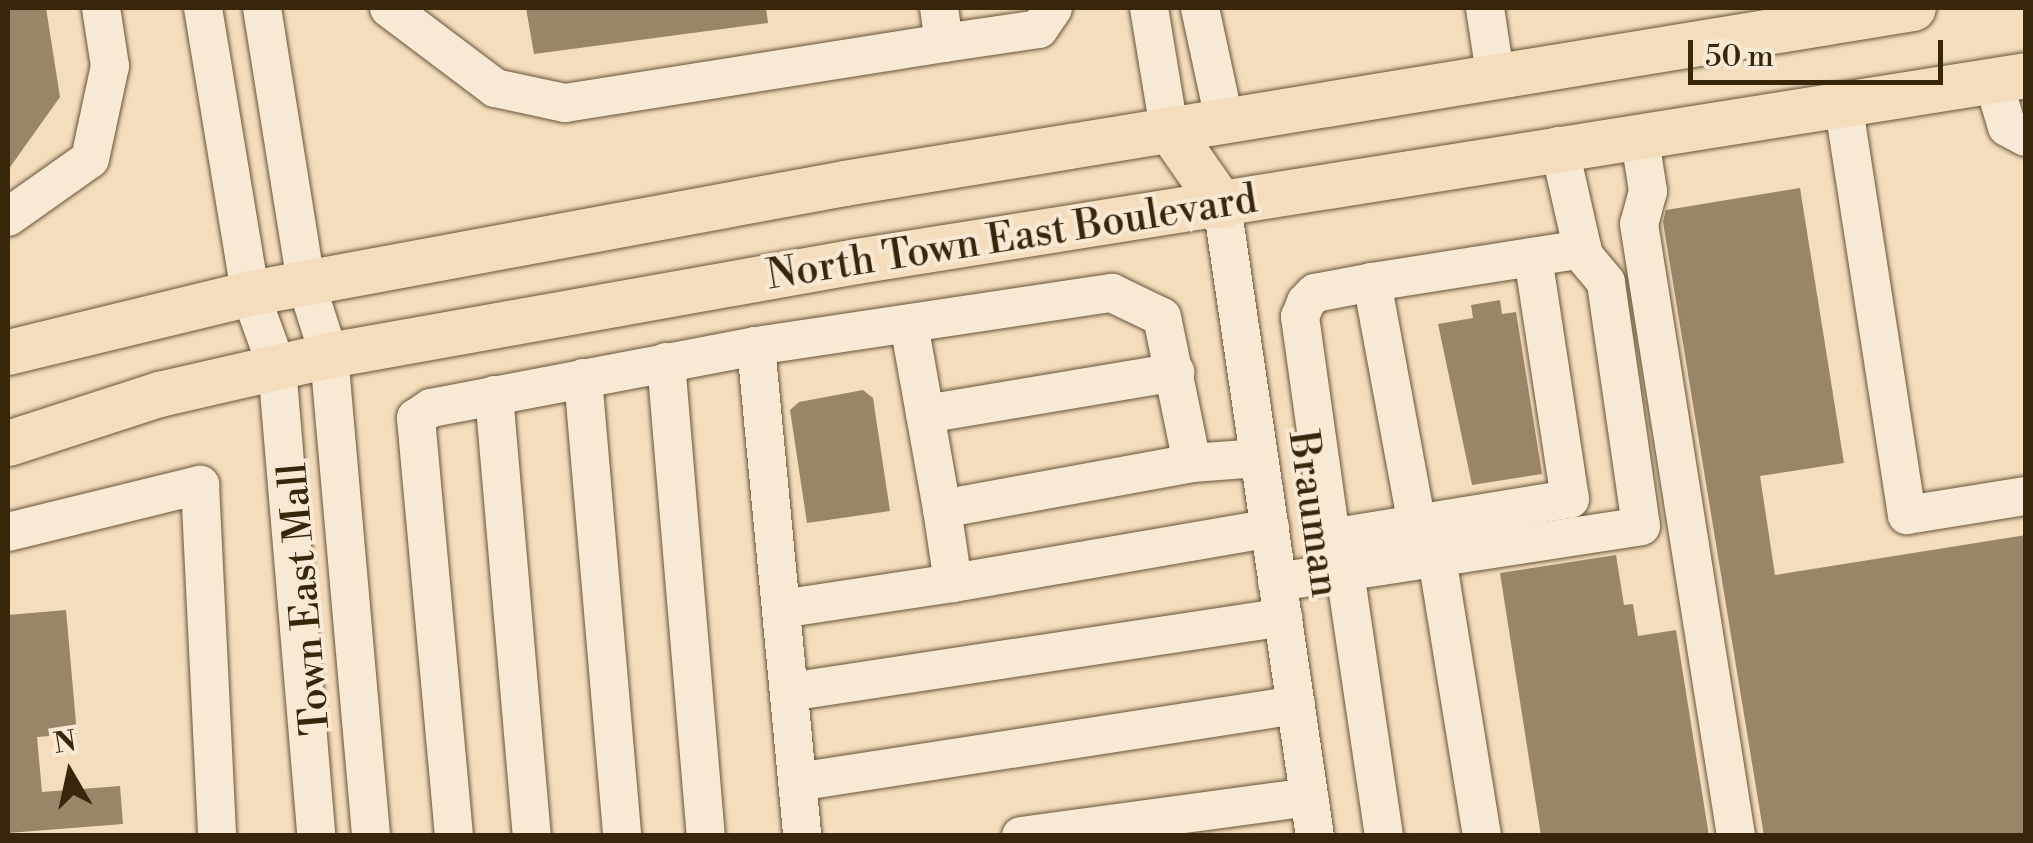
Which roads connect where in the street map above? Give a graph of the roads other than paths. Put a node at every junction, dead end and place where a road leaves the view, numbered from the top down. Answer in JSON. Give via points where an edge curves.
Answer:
{"nodes":[{"id":1,"x":102,"y":8,"type":"edge"},
{"id":2,"x":203,"y":8,"type":"edge"},
{"id":3,"x":262,"y":8,"type":"edge"},
{"id":4,"x":1053,"y":8,"type":"edge"},
{"id":5,"x":1149,"y":8,"type":"edge"},
{"id":6,"x":1200,"y":8,"type":"edge"},
{"id":7,"x":1485,"y":8,"type":"edge"},
{"id":8,"x":1904,"y":8,"type":"edge"},
{"id":9,"x":1851,"y":12,"type":"edge"},
{"id":10,"x":402,"y":14,"type":"edge"},
{"id":11,"x":942,"y":25,"type":"edge"},
{"id":12,"x":1495,"y":74,"type":"junction"},
{"id":13,"x":2009,"y":78,"type":"edge"},
{"id":14,"x":1843,"y":102,"type":"junction"},
{"id":15,"x":1224,"y":119,"type":"junction"},
{"id":16,"x":1168,"y":129,"type":"junction"},
{"id":17,"x":1639,"y":134,"type":"junction"},
{"id":18,"x":2025,"y":142,"type":"edge"},
{"id":19,"x":1560,"y":146,"type":"junction"},
{"id":20,"x":1222,"y":205,"type":"junction"},
{"id":21,"x":8,"y":217,"type":"edge"},
{"id":22,"x":1582,"y":250,"type":"junction"},
{"id":23,"x":1533,"y":257,"type":"junction"},
{"id":24,"x":1372,"y":282,"type":"junction"},
{"id":25,"x":306,"y":283,"type":"junction"},
{"id":26,"x":250,"y":293,"type":"junction"},
{"id":27,"x":909,"y":324,"type":"junction"},
{"id":28,"x":756,"y":346,"type":"junction"},
{"id":29,"x":8,"y":352,"type":"edge"},
{"id":30,"x":329,"y":355,"type":"junction"},
{"id":31,"x":666,"y":362,"type":"junction"},
{"id":32,"x":276,"y":366,"type":"junction"},
{"id":33,"x":1176,"y":372,"type":"junction"},
{"id":34,"x":582,"y":378,"type":"junction"},
{"id":35,"x":494,"y":395,"type":"junction"},
{"id":36,"x":925,"y":414,"type":"junction"},
{"id":37,"x":8,"y":443,"type":"edge"},
{"id":38,"x":1259,"y":458,"type":"junction"},
{"id":39,"x":1192,"y":464,"type":"junction"},
{"id":40,"x":2026,"y":496,"type":"edge"},
{"id":41,"x":942,"y":509,"type":"junction"},
{"id":42,"x":1418,"y":524,"type":"junction"},
{"id":43,"x":1270,"y":528,"type":"junction"},
{"id":44,"x":8,"y":532,"type":"edge"},
{"id":45,"x":1437,"y":558,"type":"junction"},
{"id":46,"x":1337,"y":561,"type":"junction"},
{"id":47,"x":953,"y":583,"type":"junction"},
{"id":48,"x":1280,"y":600,"type":"junction"},
{"id":49,"x":781,"y":609,"type":"junction"},
{"id":50,"x":788,"y":692,"type":"junction"},
{"id":51,"x":1296,"y":705,"type":"junction"},
{"id":52,"x":797,"y":782,"type":"junction"},
{"id":53,"x":1309,"y":797,"type":"junction"},
{"id":54,"x":216,"y":836,"type":"edge"},
{"id":55,"x":316,"y":836,"type":"edge"},
{"id":56,"x":371,"y":836,"type":"edge"},
{"id":57,"x":454,"y":836,"type":"edge"},
{"id":58,"x":532,"y":836,"type":"edge"},
{"id":59,"x":622,"y":836,"type":"edge"},
{"id":60,"x":706,"y":836,"type":"edge"},
{"id":61,"x":802,"y":836,"type":"edge"},
{"id":62,"x":1021,"y":836,"type":"edge"},
{"id":63,"x":1315,"y":836,"type":"edge"},
{"id":64,"x":1384,"y":836,"type":"edge"},
{"id":65,"x":1482,"y":836,"type":"edge"},
{"id":66,"x":1736,"y":836,"type":"edge"}],
"edges":[{"from":1,"to":21,"type":"street","via":[[110,66],[90,159]]},
{"from":2,"to":26,"type":"street","name":"Town East Mall"},
{"from":3,"to":25,"type":"street","name":"Town East Mall"},
{"from":4,"to":11,"type":"street","via":[[1039,28]]},
{"from":5,"to":16,"type":"street"},
{"from":6,"to":15,"type":"street"},
{"from":7,"to":12,"type":"street"},
{"from":8,"to":9,"type":"main road","name":"North Town East Boulevard"},
{"from":9,"to":12,"type":"main road","name":"North Town East Boulevard"},
{"from":10,"to":11,"type":"street","via":[[495,88],[565,103]]},
{"from":12,"to":15,"type":"main road","name":"North Town East Boulevard"},
{"from":13,"to":14,"type":"main road","name":"North Town East Boulevard"},
{"from":13,"to":18,"type":"street","via":[[2007,127]]},
{"from":14,"to":17,"type":"main road","name":"North Town East Boulevard"},
{"from":14,"to":40,"type":"street","via":[[1907,514]]},
{"from":15,"to":16,"type":"main road","name":"North Town East Boulevard"},
{"from":15,"to":20,"type":"main road"},
{"from":16,"to":20,"type":"main road"},
{"from":16,"to":25,"type":"main road","name":"North Town East Boulevard"},
{"from":17,"to":19,"type":"main road","name":"North Town East Boulevard"},
{"from":17,"to":66,"type":"street","via":[[1648,191],[1639,224]]},
{"from":19,"to":20,"type":"main road","name":"North Town East Boulevard"},
{"from":19,"to":22,"type":"street"},
{"from":20,"to":30,"type":"main road","name":"North Town East Boulevard","via":[[856,261]]},
{"from":20,"to":38,"type":"street","name":"Brauman"},
{"from":22,"to":23,"type":"street"},
{"from":22,"to":45,"type":"street","via":[[1606,282],[1640,526]]},
{"from":23,"to":24,"type":"street"},
{"from":23,"to":42,"type":"street","via":[[1570,499]]},
{"from":24,"to":42,"type":"street"},
{"from":24,"to":46,"type":"street","via":[[1315,293],[1300,316]]},
{"from":25,"to":26,"type":"main road","name":"North Town East Boulevard"},
{"from":25,"to":30,"type":"street","name":"Town East Mall"},
{"from":26,"to":29,"type":"main road","name":"North Town East Boulevard"},
{"from":26,"to":32,"type":"street","name":"Town East Mall"},
{"from":27,"to":28,"type":"street"},
{"from":27,"to":33,"type":"street","via":[[1112,293],[1162,317]]},
{"from":27,"to":36,"type":"street"},
{"from":28,"to":31,"type":"street"},
{"from":28,"to":49,"type":"street"},
{"from":30,"to":32,"type":"main road","name":"North Town East Boulevard"},
{"from":30,"to":56,"type":"street","name":"Town East Mall"},
{"from":31,"to":34,"type":"street"},
{"from":31,"to":60,"type":"street"},
{"from":32,"to":37,"type":"main road","name":"North Town East Boulevard","via":[[159,394]]},
{"from":32,"to":55,"type":"street","name":"Town East Mall"},
{"from":33,"to":36,"type":"street"},
{"from":33,"to":39,"type":"street"},
{"from":34,"to":35,"type":"street"},
{"from":34,"to":59,"type":"street"},
{"from":35,"to":57,"type":"street","via":[[430,408],[416,418],[414,438]]},
{"from":35,"to":58,"type":"street"},
{"from":36,"to":41,"type":"street"},
{"from":38,"to":39,"type":"street"},
{"from":38,"to":43,"type":"street","name":"Brauman"},
{"from":39,"to":41,"type":"street"},
{"from":41,"to":47,"type":"street"},
{"from":42,"to":46,"type":"street"},
{"from":43,"to":47,"type":"street"},
{"from":43,"to":48,"type":"street","name":"Brauman"},
{"from":44,"to":54,"type":"street","via":[[200,485]]},
{"from":45,"to":46,"type":"street"},
{"from":45,"to":65,"type":"street"},
{"from":46,"to":48,"type":"street"},
{"from":46,"to":64,"type":"street"},
{"from":47,"to":49,"type":"street"},
{"from":48,"to":50,"type":"street"},
{"from":48,"to":51,"type":"street","name":"Brauman"},
{"from":49,"to":50,"type":"street"},
{"from":50,"to":52,"type":"street"},
{"from":51,"to":52,"type":"street"},
{"from":51,"to":53,"type":"street","name":"Brauman"},
{"from":52,"to":61,"type":"street"},
{"from":53,"to":62,"type":"street"},
{"from":53,"to":63,"type":"street","name":"Brauman"}]}
